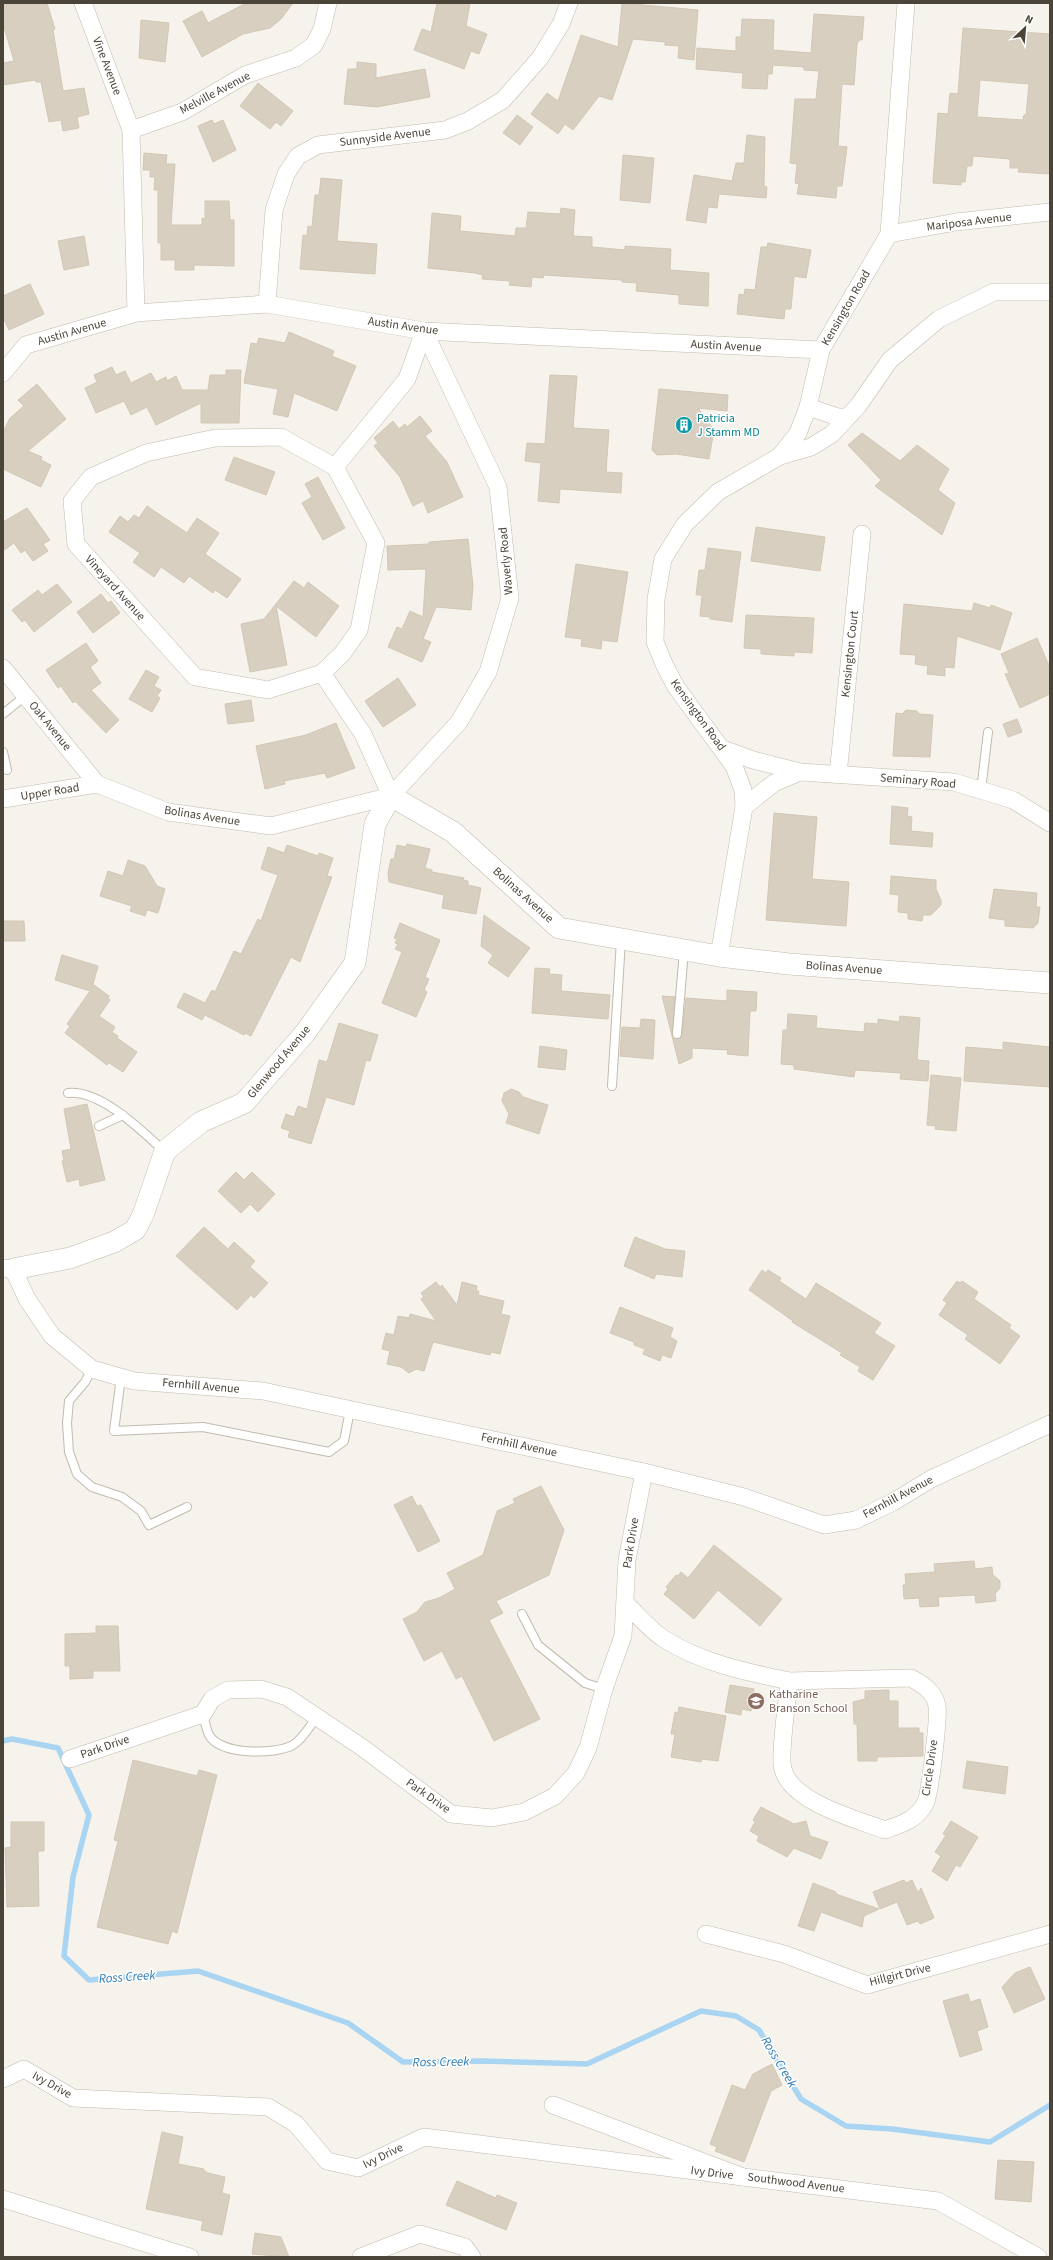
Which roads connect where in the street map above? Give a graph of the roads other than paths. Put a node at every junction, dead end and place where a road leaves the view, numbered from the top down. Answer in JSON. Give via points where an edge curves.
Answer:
{"nodes":[{"id":1,"x":83,"y":3,"type":"edge"},
{"id":2,"x":328,"y":3,"type":"edge"},
{"id":3,"x":569,"y":3,"type":"edge"},
{"id":4,"x":906,"y":3,"type":"edge"},
{"id":5,"x":131,"y":130,"type":"junction"},
{"id":6,"x":1050,"y":212,"type":"edge"},
{"id":7,"x":889,"y":234,"type":"junction"},
{"id":8,"x":1050,"y":292,"type":"edge"},
{"id":9,"x":267,"y":304,"type":"junction"},
{"id":10,"x":136,"y":313,"type":"junction"},
{"id":11,"x":424,"y":330,"type":"junction"},
{"id":12,"x":821,"y":350,"type":"junction"},
{"id":13,"x":3,"y":373,"type":"edge"},
{"id":14,"x":808,"y":407,"type":"junction"},
{"id":15,"x":847,"y":418,"type":"junction"},
{"id":16,"x":780,"y":456,"type":"junction"},
{"id":17,"x":335,"y":467,"type":"junction"},
{"id":18,"x":862,"y":534,"type":"dead end"},
{"id":19,"x":3,"y":668,"type":"edge"},
{"id":20,"x":322,"y":673,"type":"junction"},
{"id":21,"x":25,"y":696,"type":"junction"},
{"id":22,"x":3,"y":714,"type":"edge"},
{"id":23,"x":988,"y":732,"type":"dead end"},
{"id":24,"x":723,"y":749,"type":"junction"},
{"id":25,"x":3,"y":752,"type":"edge"},
{"id":26,"x":7,"y":770,"type":"dead end"},
{"id":27,"x":800,"y":772,"type":"junction"},
{"id":28,"x":838,"y":775,"type":"junction"},
{"id":29,"x":97,"y":784,"type":"junction"},
{"id":30,"x":981,"y":790,"type":"junction"},
{"id":31,"x":391,"y":796,"type":"junction"},
{"id":32,"x":3,"y":799,"type":"edge"},
{"id":33,"x":744,"y":806,"type":"junction"},
{"id":34,"x":1050,"y":823,"type":"edge"},
{"id":35,"x":621,"y":939,"type":"junction"},
{"id":36,"x":684,"y":950,"type":"junction"},
{"id":37,"x":719,"y":956,"type":"junction"},
{"id":38,"x":1050,"y":984,"type":"edge"},
{"id":39,"x":677,"y":1034,"type":"dead end"},
{"id":40,"x":612,"y":1086,"type":"dead end"},
{"id":41,"x":68,"y":1093,"type":"dead end"},
{"id":42,"x":123,"y":1115,"type":"junction"},
{"id":43,"x":99,"y":1126,"type":"dead end"},
{"id":44,"x":165,"y":1151,"type":"junction"},
{"id":45,"x":8,"y":1269,"type":"edge"},
{"id":46,"x":92,"y":1369,"type":"junction"},
{"id":47,"x":121,"y":1377,"type":"junction"},
{"id":48,"x":350,"y":1410,"type":"junction"},
{"id":49,"x":1050,"y":1424,"type":"edge"},
{"id":50,"x":644,"y":1472,"type":"junction"},
{"id":51,"x":187,"y":1507,"type":"dead end"},
{"id":52,"x":626,"y":1604,"type":"junction"},
{"id":53,"x":522,"y":1614,"type":"dead end"},
{"id":54,"x":789,"y":1681,"type":"junction"},
{"id":55,"x":604,"y":1689,"type":"junction"},
{"id":56,"x":203,"y":1714,"type":"junction"},
{"id":57,"x":316,"y":1718,"type":"junction"},
{"id":58,"x":70,"y":1759,"type":"dead end"},
{"id":59,"x":706,"y":1934,"type":"dead end"},
{"id":60,"x":1050,"y":1934,"type":"edge"},
{"id":61,"x":3,"y":2079,"type":"edge"},
{"id":62,"x":553,"y":2106,"type":"dead end"},
{"id":63,"x":743,"y":2177,"type":"junction"},
{"id":64,"x":3,"y":2199,"type":"edge"},
{"id":65,"x":190,"y":2257,"type":"edge"},
{"id":66,"x":361,"y":2257,"type":"edge"},
{"id":67,"x":472,"y":2257,"type":"edge"},
{"id":68,"x":1038,"y":2257,"type":"edge"}],
"edges":[{"from":1,"to":5,"type":"street","name":"Vine Avenue"},
{"from":2,"to":5,"type":"street","name":"Melville Avenue","via":[[322,28],[314,45],[296,58],[245,75],[182,112]]},
{"from":3,"to":9,"type":"street","name":"Sunnyside Avenue","via":[[561,24],[540,58],[503,100],[468,121],[445,130],[318,145],[298,156],[286,174],[274,210]]},
{"from":4,"to":7,"type":"street","name":"Kensington Road"},
{"from":5,"to":10,"type":"street"},
{"from":6,"to":7,"type":"street","name":"Mariposa Avenue","via":[[956,222]]},
{"from":7,"to":12,"type":"street","name":"Kensington Road"},
{"from":8,"to":15,"type":"street","via":[[994,292],[939,319],[890,360]]},
{"from":9,"to":10,"type":"street","name":"Austin Avenue"},
{"from":9,"to":11,"type":"street","name":"Austin Avenue"},
{"from":10,"to":13,"type":"street","name":"Austin Avenue","via":[[26,345]]},
{"from":11,"to":12,"type":"street","name":"Austin Avenue"},
{"from":11,"to":17,"type":"street","via":[[407,379]]},
{"from":11,"to":31,"type":"street","name":"Waverly Road","via":[[498,487],[510,598],[488,672],[459,722]]},
{"from":12,"to":14,"type":"street","name":"Kensington Road"},
{"from":14,"to":15,"type":"street"},
{"from":14,"to":16,"type":"street","name":"Kensington Road","via":[[798,433]]},
{"from":15,"to":16,"type":"street","via":[[821,443]]},
{"from":16,"to":24,"type":"street","name":"Kensington Road","via":[[718,492],[685,524],[663,560],[656,599],[655,642],[676,686]]},
{"from":17,"to":20,"type":"street","via":[[376,543],[359,630],[342,654]]},
{"from":17,"to":20,"type":"street","name":"Vineyard Avenue","via":[[281,437],[215,438],[146,453],[91,477],[72,501],[76,544],[195,677],[268,690]]},
{"from":18,"to":28,"type":"street","name":"Kensington Court"},
{"from":19,"to":21,"type":"street","name":"Oak Avenue"},
{"from":20,"to":31,"type":"street","via":[[363,734]]},
{"from":21,"to":22,"type":"lane"},
{"from":21,"to":29,"type":"street","name":"Oak Avenue"},
{"from":23,"to":30,"type":"lane"},
{"from":24,"to":27,"type":"street","name":"Seminary Road"},
{"from":24,"to":33,"type":"street","name":"Kensington Road","via":[[739,778]]},
{"from":25,"to":26,"type":"lane"},
{"from":27,"to":28,"type":"street","name":"Seminary Road"},
{"from":27,"to":33,"type":"street","name":"Seminary Road","via":[[774,783]]},
{"from":28,"to":30,"type":"street","name":"Seminary Road","via":[[954,782]]},
{"from":29,"to":31,"type":"street","name":"Bolinas Avenue","via":[[168,812],[271,826]]},
{"from":29,"to":32,"type":"street","name":"Upper Road"},
{"from":30,"to":34,"type":"street","name":"Seminary Road","via":[[1013,800]]},
{"from":31,"to":35,"type":"street","name":"Bolinas Avenue","via":[[453,832],[559,928]]},
{"from":31,"to":44,"type":"street","name":"Glenwood Avenue","via":[[376,824],[355,963],[305,1033],[244,1103],[202,1122]]},
{"from":33,"to":37,"type":"street","name":"Kensington Road"},
{"from":35,"to":36,"type":"street","name":"Bolinas Avenue"},
{"from":35,"to":40,"type":"lane"},
{"from":36,"to":37,"type":"street","name":"Bolinas Avenue"},
{"from":36,"to":39,"type":"lane"},
{"from":37,"to":38,"type":"street","name":"Bolinas Avenue","via":[[789,964]]},
{"from":41,"to":42,"type":"lane","via":[[76,1092],[99,1100]]},
{"from":42,"to":43,"type":"lane"},
{"from":42,"to":44,"type":"lane"},
{"from":44,"to":45,"type":"street","via":[[143,1215],[135,1230],[114,1242],[70,1258]]},
{"from":45,"to":46,"type":"street","name":"Fernhill Avenue","via":[[52,1336]]},
{"from":46,"to":47,"type":"street","name":"Fernhill Avenue"},
{"from":46,"to":51,"type":"lane","via":[[70,1400],[67,1423],[69,1452],[77,1474],[92,1487],[122,1497],[141,1511],[149,1525]]},
{"from":47,"to":48,"type":"street","name":"Fernhill Avenue","via":[[134,1381],[263,1391]]},
{"from":47,"to":48,"type":"lane","via":[[114,1431],[203,1426],[329,1452],[344,1441]]},
{"from":48,"to":50,"type":"street","name":"Fernhill Avenue"},
{"from":49,"to":50,"type":"street","name":"Fernhill Avenue","via":[[931,1479],[856,1520],[824,1525],[744,1497]]},
{"from":50,"to":52,"type":"street","name":"Park Drive","via":[[627,1560]]},
{"from":52,"to":54,"type":"street","name":"Circle Drive","via":[[663,1638],[690,1653],[733,1669]]},
{"from":52,"to":55,"type":"street","name":"Park Drive","via":[[623,1636]]},
{"from":53,"to":55,"type":"lane","via":[[538,1645],[585,1683]]},
{"from":54,"to":54,"type":"street","name":"Circle Drive","via":[[782,1764],[788,1782],[800,1793],[825,1807],[885,1830],[912,1820],[926,1803],[931,1777],[938,1705],[926,1686],[911,1678]]},
{"from":55,"to":57,"type":"street","name":"Park Drive","via":[[588,1748],[576,1773],[555,1796],[524,1812],[492,1818],[451,1814],[363,1748]]},
{"from":56,"to":57,"type":"street","name":"Park Drive","via":[[212,1699],[228,1690],[261,1689],[287,1697]]},
{"from":56,"to":57,"type":"lane","via":[[210,1736],[222,1744],[243,1751],[264,1752],[293,1745]]},
{"from":56,"to":58,"type":"street","name":"Park Drive"},
{"from":59,"to":60,"type":"street","name":"Hillgirt Drive","via":[[784,1954],[867,1985]]},
{"from":61,"to":63,"type":"street","name":"Ivy Drive","via":[[24,2069],[73,2098],[268,2107],[296,2124],[327,2162],[358,2168],[424,2137]]},
{"from":62,"to":63,"type":"street","name":"Southwood Avenue"},
{"from":63,"to":68,"type":"street","name":"Southwood Avenue","via":[[938,2201]]},
{"from":64,"to":65,"type":"street"},
{"from":66,"to":67,"type":"street","via":[[420,2234],[465,2247]]}]}
